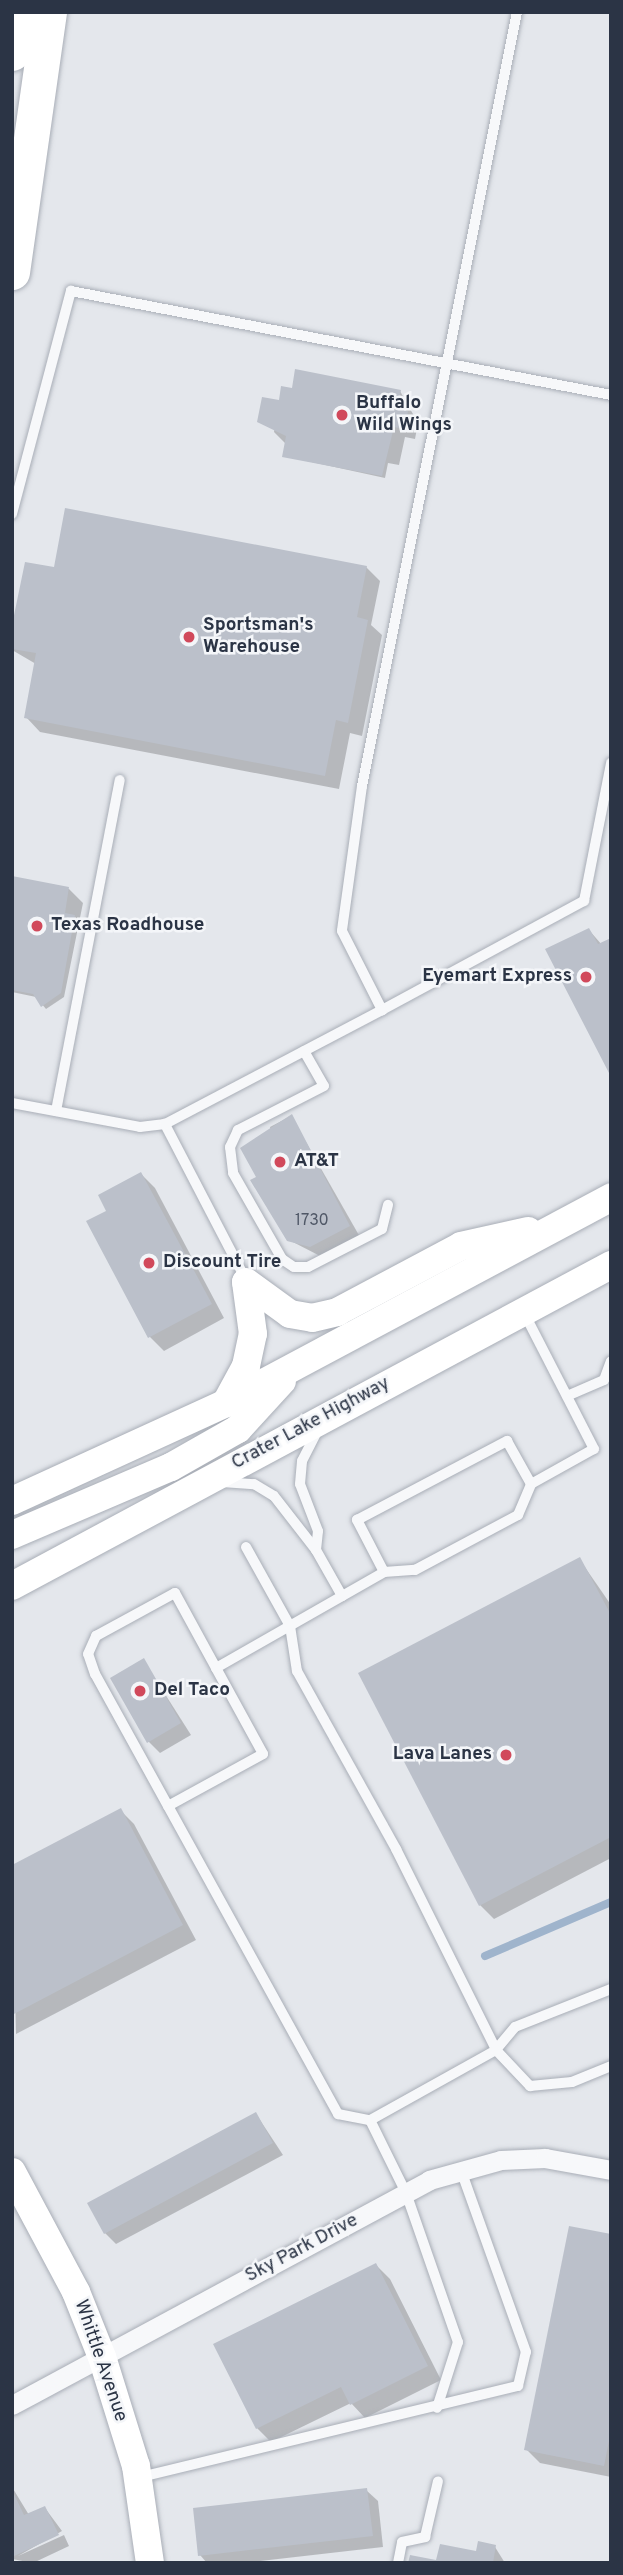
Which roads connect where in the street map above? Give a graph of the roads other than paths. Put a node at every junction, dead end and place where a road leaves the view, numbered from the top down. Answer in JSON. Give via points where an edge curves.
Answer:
{"nodes":[{"id":1,"x":17,"y":12,"type":"edge"},
{"id":2,"x":49,"y":12,"type":"edge"},
{"id":3,"x":517,"y":12,"type":"edge"},
{"id":4,"x":12,"y":53,"type":"edge"},
{"id":5,"x":12,"y":272,"type":"edge"},
{"id":6,"x":449,"y":362,"type":"junction"},
{"id":7,"x":611,"y":395,"type":"edge"},
{"id":8,"x":12,"y":514,"type":"edge"},
{"id":9,"x":611,"y":763,"type":"edge"},
{"id":10,"x":120,"y":780,"type":"dead end"},
{"id":11,"x":382,"y":1010,"type":"junction"},
{"id":12,"x":304,"y":1051,"type":"junction"},
{"id":13,"x":12,"y":1103,"type":"edge"},
{"id":14,"x":56,"y":1111,"type":"junction"},
{"id":15,"x":165,"y":1124,"type":"junction"},
{"id":16,"x":611,"y":1197,"type":"edge"},
{"id":17,"x":388,"y":1205,"type":"dead end"},
{"id":18,"x":560,"y":1224,"type":"junction"},
{"id":19,"x":611,"y":1265,"type":"edge"},
{"id":20,"x":246,"y":1282,"type":"junction"},
{"id":21,"x":523,"y":1311,"type":"junction"},
{"id":22,"x":611,"y":1361,"type":"edge"},
{"id":23,"x":296,"y":1366,"type":"junction"},
{"id":24,"x":609,"y":1380,"type":"edge"},
{"id":25,"x":567,"y":1396,"type":"junction"},
{"id":26,"x":226,"y":1403,"type":"junction"},
{"id":27,"x":328,"y":1416,"type":"junction"},
{"id":28,"x":204,"y":1481,"type":"junction"},
{"id":29,"x":531,"y":1484,"type":"junction"},
{"id":30,"x":12,"y":1500,"type":"edge"},
{"id":31,"x":12,"y":1535,"type":"edge"},
{"id":32,"x":246,"y":1547,"type":"dead end"},
{"id":33,"x":316,"y":1550,"type":"junction"},
{"id":34,"x":384,"y":1572,"type":"junction"},
{"id":35,"x":12,"y":1586,"type":"edge"},
{"id":36,"x":342,"y":1596,"type":"junction"},
{"id":37,"x":290,"y":1626,"type":"junction"},
{"id":38,"x":216,"y":1668,"type":"junction"},
{"id":39,"x":168,"y":1806,"type":"junction"},
{"id":40,"x":611,"y":1989,"type":"edge"},
{"id":41,"x":496,"y":2050,"type":"junction"},
{"id":42,"x":611,"y":2066,"type":"edge"},
{"id":43,"x":370,"y":2120,"type":"junction"},
{"id":44,"x":461,"y":2169,"type":"junction"},
{"id":45,"x":611,"y":2170,"type":"edge"},
{"id":46,"x":12,"y":2172,"type":"edge"},
{"id":47,"x":406,"y":2193,"type":"junction"},
{"id":48,"x":102,"y":2357,"type":"junction"},
{"id":49,"x":12,"y":2405,"type":"edge"},
{"id":50,"x":437,"y":2408,"type":"junction"},
{"id":51,"x":137,"y":2478,"type":"junction"},
{"id":52,"x":438,"y":2481,"type":"dead end"},
{"id":53,"x":150,"y":2563,"type":"edge"},
{"id":54,"x":398,"y":2563,"type":"edge"}],
"edges":[{"from":1,"to":4,"type":"highway"},
{"from":2,"to":5,"type":"highway"},
{"from":3,"to":6,"type":"lane"},
{"from":6,"to":7,"type":"lane"},
{"from":6,"to":8,"type":"lane","via":[[71,291]]},
{"from":6,"to":11,"type":"lane","via":[[362,786],[342,931]]},
{"from":9,"to":11,"type":"lane","via":[[584,901]]},
{"from":10,"to":14,"type":"lane"},
{"from":11,"to":12,"type":"lane"},
{"from":12,"to":15,"type":"lane"},
{"from":12,"to":17,"type":"lane","via":[[324,1086],[238,1130],[230,1147],[233,1173],[282,1259],[294,1267],[308,1267],[382,1229]]},
{"from":13,"to":14,"type":"lane"},
{"from":14,"to":15,"type":"lane","via":[[140,1127]]},
{"from":15,"to":20,"type":"lane"},
{"from":16,"to":18,"type":"main road"},
{"from":18,"to":20,"type":"main road","via":[[461,1245],[337,1312],[313,1318],[290,1314]]},
{"from":18,"to":23,"type":"main road"},
{"from":19,"to":21,"type":"main road","name":"Crater Lake Highway"},
{"from":20,"to":26,"type":"main road","via":[[253,1334],[246,1366]]},
{"from":21,"to":25,"type":"lane"},
{"from":21,"to":27,"type":"main road","name":"Crater Lake Highway"},
{"from":22,"to":24,"type":"lane"},
{"from":23,"to":26,"type":"main road"},
{"from":23,"to":31,"type":"main road","via":[[238,1429],[172,1467]]},
{"from":24,"to":25,"type":"lane"},
{"from":25,"to":29,"type":"lane","via":[[594,1449]]},
{"from":26,"to":30,"type":"main road"},
{"from":27,"to":28,"type":"main road","name":"Crater Lake Highway"},
{"from":27,"to":33,"type":"lane","via":[[302,1461],[300,1484],[318,1531]]},
{"from":28,"to":33,"type":"lane","via":[[254,1484],[274,1496]]},
{"from":28,"to":35,"type":"main road","name":"Crater Lake Highway"},
{"from":29,"to":34,"type":"lane","via":[[518,1515],[415,1570]]},
{"from":29,"to":34,"type":"lane","via":[[507,1441],[358,1520]]},
{"from":32,"to":37,"type":"lane"},
{"from":33,"to":36,"type":"lane"},
{"from":34,"to":36,"type":"lane"},
{"from":36,"to":37,"type":"lane"},
{"from":37,"to":38,"type":"lane"},
{"from":37,"to":41,"type":"lane","via":[[297,1671],[396,1849]]},
{"from":38,"to":39,"type":"lane","via":[[263,1754]]},
{"from":38,"to":39,"type":"lane","via":[[176,1593],[96,1636],[88,1654]]},
{"from":39,"to":43,"type":"lane","via":[[338,2114]]},
{"from":40,"to":41,"type":"lane","via":[[515,2027]]},
{"from":41,"to":42,"type":"lane","via":[[530,2086],[572,2082]]},
{"from":41,"to":43,"type":"lane"},
{"from":43,"to":47,"type":"lane"},
{"from":44,"to":45,"type":"street","name":"Sky Park Drive","via":[[545,2158]]},
{"from":44,"to":47,"type":"street","name":"Sky Park Drive"},
{"from":44,"to":50,"type":"lane","via":[[526,2352],[518,2386]]},
{"from":46,"to":48,"type":"main road","name":"Whittle Avenue","via":[[76,2292]]},
{"from":47,"to":48,"type":"street","name":"Sky Park Drive"},
{"from":47,"to":50,"type":"lane","via":[[458,2342]]},
{"from":48,"to":49,"type":"street","name":"Sky Park Drive"},
{"from":48,"to":51,"type":"main road","name":"Whittle Avenue"},
{"from":50,"to":51,"type":"lane"},
{"from":51,"to":53,"type":"main road","name":"Whittle Avenue"},
{"from":52,"to":54,"type":"lane","via":[[425,2537],[402,2542]]}]}
